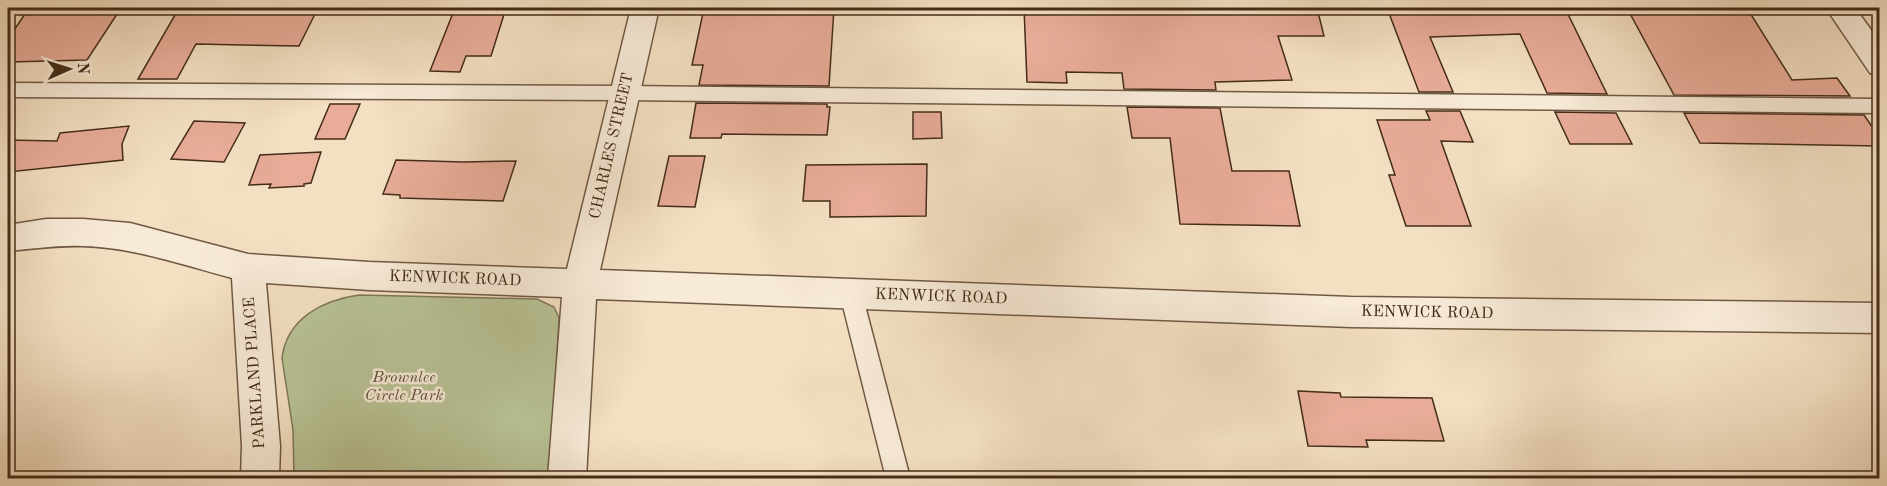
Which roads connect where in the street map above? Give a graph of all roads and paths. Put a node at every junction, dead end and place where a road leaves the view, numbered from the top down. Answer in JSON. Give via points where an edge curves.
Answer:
{"nodes":[{"id":1,"x":645,"y":8,"type":"edge"},
{"id":2,"x":1840,"y":8,"type":"edge"},
{"id":3,"x":1880,"y":65,"type":"edge"},
{"id":4,"x":8,"y":90,"type":"edge"},
{"id":5,"x":624,"y":93,"type":"junction"},
{"id":6,"x":1880,"y":106,"type":"edge"},
{"id":7,"x":8,"y":238,"type":"edge"},
{"id":8,"x":248,"y":268,"type":"junction"},
{"id":9,"x":580,"y":284,"type":"junction"},
{"id":10,"x":851,"y":294,"type":"junction"},
{"id":11,"x":1880,"y":318,"type":"edge"},
{"id":12,"x":260,"y":478,"type":"edge"},
{"id":13,"x":567,"y":478,"type":"edge"},
{"id":14,"x":898,"y":478,"type":"edge"}],
"edges":[{"from":1,"to":5,"type":"street","name":"CHARLES STREET"},
{"from":2,"to":3,"type":"street"},
{"from":4,"to":5,"type":"lane"},
{"from":5,"to":6,"type":"lane"},
{"from":5,"to":9,"type":"street","name":"CHARLES STREET"},
{"from":7,"to":8,"type":"street","name":"KENWICK ROAD","via":[[66,231],[130,237]]},
{"from":8,"to":9,"type":"street","name":"KENWICK ROAD"},
{"from":8,"to":12,"type":"street","name":"PARKLAND PLACE"},
{"from":9,"to":10,"type":"street","name":"KENWICK ROAD"},
{"from":9,"to":13,"type":"street","name":"CHARLES STREET"},
{"from":10,"to":11,"type":"street","name":"KENWICK ROAD","via":[[1350,312]]},
{"from":10,"to":14,"type":"lane"}]}
